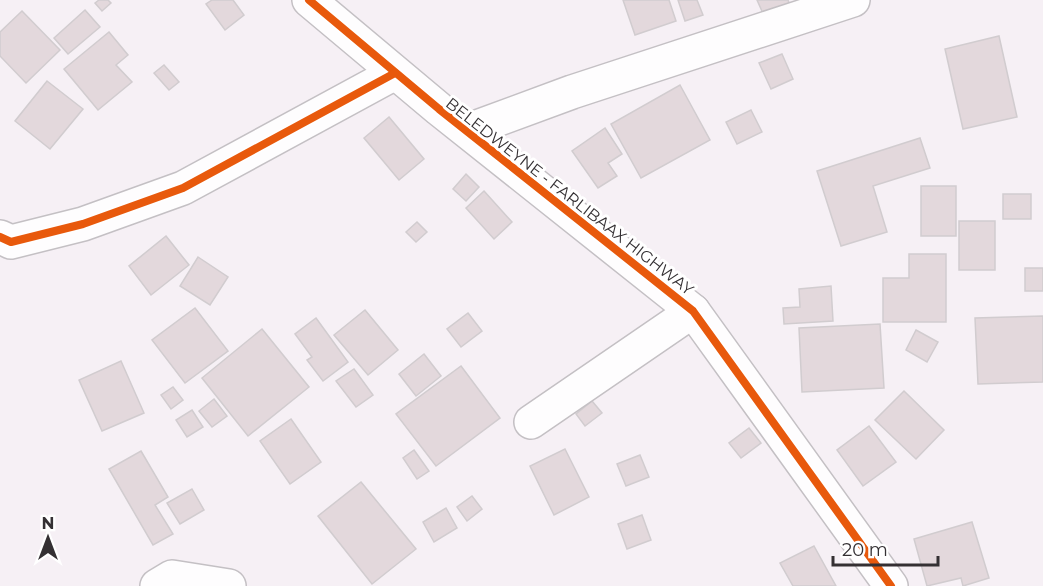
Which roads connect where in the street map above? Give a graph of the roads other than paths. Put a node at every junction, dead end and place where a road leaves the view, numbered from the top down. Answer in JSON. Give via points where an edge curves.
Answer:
{"nodes":[{"id":1,"x":309,"y":0,"type":"edge"},
{"id":2,"x":853,"y":0,"type":"edge"},
{"id":3,"x":395,"y":73,"type":"junction"},
{"id":4,"x":469,"y":130,"type":"junction"},
{"id":5,"x":0,"y":237,"type":"edge"},
{"id":6,"x":693,"y":311,"type":"junction"},
{"id":7,"x":531,"y":422,"type":"dead end"},
{"id":8,"x":157,"y":586,"type":"edge"},
{"id":9,"x":229,"y":586,"type":"edge"},
{"id":10,"x":891,"y":586,"type":"edge"}],
"edges":[{"from":1,"to":3,"type":"street","name":"BELEDWEYNE - FARLIBAAX HIGHWAY"},
{"from":2,"to":4,"type":"street","via":[[583,88]]},
{"from":3,"to":4,"type":"street","name":"BELEDWEYNE - FARLIBAAX HIGHWAY"},
{"from":3,"to":5,"type":"street","via":[[183,188],[83,224],[11,242]]},
{"from":4,"to":6,"type":"street","name":"BELEDWEYNE - FARLIBAAX HIGHWAY"},
{"from":6,"to":7,"type":"street"},
{"from":6,"to":10,"type":"street","name":"BELEDWEYNE - FARLIBAAX HIGHWAY"},
{"from":8,"to":9,"type":"street","via":[[172,577]]}]}
